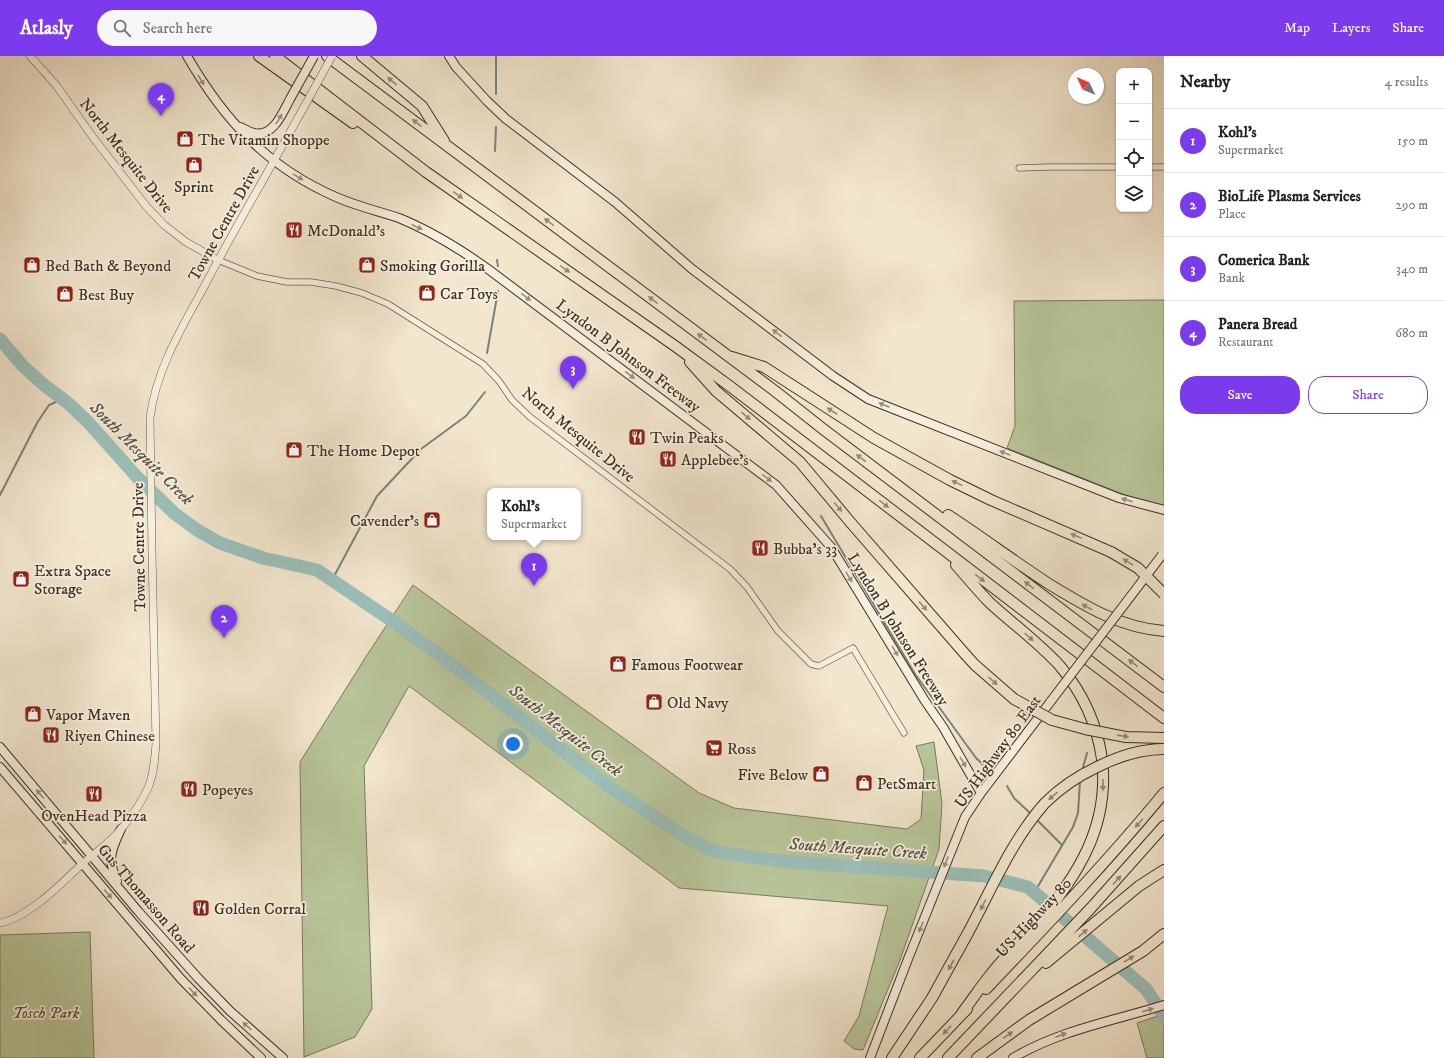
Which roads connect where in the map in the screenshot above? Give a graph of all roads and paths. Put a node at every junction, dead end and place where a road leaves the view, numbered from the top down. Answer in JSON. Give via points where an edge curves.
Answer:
{"nodes":[{"id":1,"x":30,"y":56,"type":"edge"},
{"id":2,"x":187,"y":56,"type":"edge"},
{"id":3,"x":259,"y":56,"type":"edge"},
{"id":4,"x":275,"y":56,"type":"edge"},
{"id":5,"x":314,"y":56,"type":"edge"},
{"id":6,"x":327,"y":56,"type":"edge"},
{"id":7,"x":332,"y":56,"type":"edge"},
{"id":8,"x":362,"y":56,"type":"edge"},
{"id":9,"x":448,"y":56,"type":"edge"},
{"id":10,"x":236,"y":125,"type":"junction"},
{"id":11,"x":448,"y":147,"type":"junction"},
{"id":12,"x":274,"y":162,"type":"junction"},
{"id":13,"x":1116,"y":167,"type":"edge"},
{"id":14,"x":1152,"y":167,"type":"edge"},
{"id":15,"x":1164,"y":167,"type":"edge"},
{"id":16,"x":1019,"y":168,"type":"dead end"},
{"id":17,"x":426,"y":172,"type":"junction"},
{"id":18,"x":218,"y":260,"type":"junction"},
{"id":19,"x":675,"y":346,"type":"junction"},
{"id":20,"x":724,"y":354,"type":"junction"},
{"id":21,"x":893,"y":481,"type":"junction"},
{"id":22,"x":1164,"y":510,"type":"edge"},
{"id":23,"x":938,"y":545,"type":"junction"},
{"id":24,"x":1163,"y":554,"type":"edge"},
{"id":25,"x":1164,"y":594,"type":"edge"},
{"id":26,"x":1164,"y":631,"type":"edge"},
{"id":27,"x":1164,"y":686,"type":"edge"},
{"id":28,"x":1164,"y":718,"type":"edge"},
{"id":29,"x":904,"y":733,"type":"dead end"},
{"id":30,"x":1164,"y":738,"type":"edge"},
{"id":31,"x":0,"y":747,"type":"edge"},
{"id":32,"x":1164,"y":748,"type":"edge"},
{"id":33,"x":0,"y":767,"type":"edge"},
{"id":34,"x":981,"y":793,"type":"junction"},
{"id":35,"x":1164,"y":793,"type":"edge"},
{"id":36,"x":1164,"y":826,"type":"edge"},
{"id":37,"x":121,"y":829,"type":"junction"},
{"id":38,"x":92,"y":856,"type":"junction"},
{"id":39,"x":83,"y":864,"type":"junction"},
{"id":40,"x":1164,"y":870,"type":"edge"},
{"id":41,"x":122,"y":891,"type":"junction"},
{"id":42,"x":0,"y":923,"type":"edge"},
{"id":43,"x":1038,"y":928,"type":"junction"},
{"id":44,"x":1164,"y":934,"type":"edge"},
{"id":45,"x":162,"y":938,"type":"junction"},
{"id":46,"x":154,"y":947,"type":"junction"},
{"id":47,"x":1059,"y":948,"type":"junction"},
{"id":48,"x":1164,"y":1005,"type":"edge"},
{"id":49,"x":230,"y":1011,"type":"junction"},
{"id":50,"x":221,"y":1020,"type":"junction"},
{"id":51,"x":261,"y":1058,"type":"edge"},
{"id":52,"x":283,"y":1058,"type":"edge"},
{"id":53,"x":870,"y":1058,"type":"edge"},
{"id":54,"x":892,"y":1058,"type":"edge"},
{"id":55,"x":920,"y":1058,"type":"edge"},
{"id":56,"x":948,"y":1058,"type":"edge"},
{"id":57,"x":976,"y":1058,"type":"edge"},
{"id":58,"x":1013,"y":1058,"type":"edge"}],
"edges":[{"from":1,"to":18,"type":"street","name":"North Mesquite Drive","via":[[56,85],[146,206],[164,225],[186,242]]},
{"from":2,"to":10,"type":"main road","name":"Lyndon B Johnson Freeway","one_way":true,"via":[[217,103]]},
{"from":3,"to":17,"type":"highway"},
{"from":4,"to":17,"type":"highway","name":"Lyndon B Johnson Freeway"},
{"from":10,"to":5,"type":"main road","one_way":true,"bridge":true,"via":[[260,134],[271,130]]},
{"from":11,"to":6,"type":"highway","one_way":true},
{"from":7,"to":12,"type":"street","name":"Towne Centre Drive","bridge":true},
{"from":11,"to":8,"type":"highway","one_way":true,"via":[[422,106]]},
{"from":22,"to":9,"type":"main road","one_way":true,"via":[[1119,498],[868,398],[833,376],[692,269],[615,202],[506,119],[470,84]]},
{"from":10,"to":12,"type":"main road","name":"Lyndon B Johnson Freeway"},
{"from":20,"to":11,"type":"highway","one_way":true},
{"from":12,"to":18,"type":"street","name":"Towne Centre Drive"},
{"from":12,"to":34,"type":"main road","name":"Lyndon B Johnson Freeway","one_way":true,"via":[[337,197],[400,219],[458,248],[776,485],[831,547]]},
{"from":13,"to":16,"type":"street"},
{"from":14,"to":15,"type":"street"},
{"from":17,"to":19,"type":"highway","name":"Lyndon B Johnson Freeway","one_way":true},
{"from":18,"to":29,"type":"street","name":"North Mesquite Drive","via":[[257,276],[287,282],[336,286],[362,293],[388,304],[483,364],[512,400],[530,417],[730,569],[747,587],[778,631],[811,664],[819,666],[853,648]]},
{"from":18,"to":37,"type":"street","name":"Towne Centre Drive","via":[[172,347],[161,372],[152,406],[150,418],[156,743],[154,767],[148,787]]},
{"from":19,"to":23,"type":"highway","name":"Lyndon B Johnson Freeway","one_way":true},
{"from":19,"to":30,"type":"highway","one_way":true,"bridge":true,"via":[[716,391],[800,462],[965,654],[1014,699],[1052,720],[1084,729],[1126,737]]},
{"from":21,"to":20,"type":"highway","one_way":true},
{"from":25,"to":20,"type":"highway","one_way":true,"bridge":true,"via":[[1138,568],[1111,552],[950,480],[887,446],[764,367]]},
{"from":26,"to":21,"type":"highway","one_way":true,"via":[[1124,623],[1087,607]]},
{"from":27,"to":21,"type":"highway","one_way":true},
{"from":23,"to":28,"type":"highway","name":"Lyndon B Johnson Freeway","one_way":true},
{"from":23,"to":43,"type":"highway","one_way":true,"via":[[989,602],[1059,666],[1084,701],[1099,742],[1103,789],[1096,828],[1079,867]]},
{"from":24,"to":34,"type":"main road","name":"US Highway 80 East","bridge":true},
{"from":38,"to":31,"type":"main road","name":"Gus Thomasson Road","one_way":true},
{"from":32,"to":54,"type":"highway","one_way":true,"bridge":true,"via":[[1114,758],[1084,773],[1046,803],[1013,848],[932,998]]},
{"from":33,"to":39,"type":"main road","name":"Gus Thomasson Road","one_way":true},
{"from":34,"to":53,"type":"main road","name":"US Highway 80 East","one_way":true,"via":[[957,834]]},
{"from":35,"to":43,"type":"highway","name":"US Highway 80","one_way":true,"via":[[1072,898]]},
{"from":47,"to":36,"type":"highway","one_way":true},
{"from":37,"to":38,"type":"street","name":"Towne Centre Drive"},
{"from":37,"to":41,"type":"main road","via":[[112,848],[111,863]]},
{"from":38,"to":39,"type":"street","name":"Towne Centre Drive"},
{"from":38,"to":41,"type":"main road","name":"Gus Thomasson Road"},
{"from":39,"to":42,"type":"street","name":"Towne Centre Drive","via":[[21,915]]},
{"from":39,"to":46,"type":"main road","name":"Gus Thomasson Road","one_way":true},
{"from":47,"to":40,"type":"highway","one_way":true,"via":[[1139,886]]},
{"from":41,"to":45,"type":"main road","name":"Gus Thomasson Road"},
{"from":43,"to":55,"type":"highway","one_way":true,"via":[[991,974],[962,1013]]},
{"from":57,"to":44,"type":"highway","one_way":true,"via":[[1029,1020],[1143,951]]},
{"from":45,"to":46,"type":"main road"},
{"from":45,"to":49,"type":"main road","name":"Gus Thomasson Road"},
{"from":46,"to":50,"type":"main road","name":"Gus Thomasson Road","one_way":true},
{"from":47,"to":56,"type":"highway","via":[[1019,984]]},
{"from":58,"to":48,"type":"main road","one_way":true,"via":[[1037,1045],[1076,1030]]},
{"from":49,"to":50,"type":"main road"},
{"from":52,"to":49,"type":"main road","name":"Gus Thomasson Road","one_way":true},
{"from":50,"to":51,"type":"main road","name":"Gus Thomasson Road"}]}
